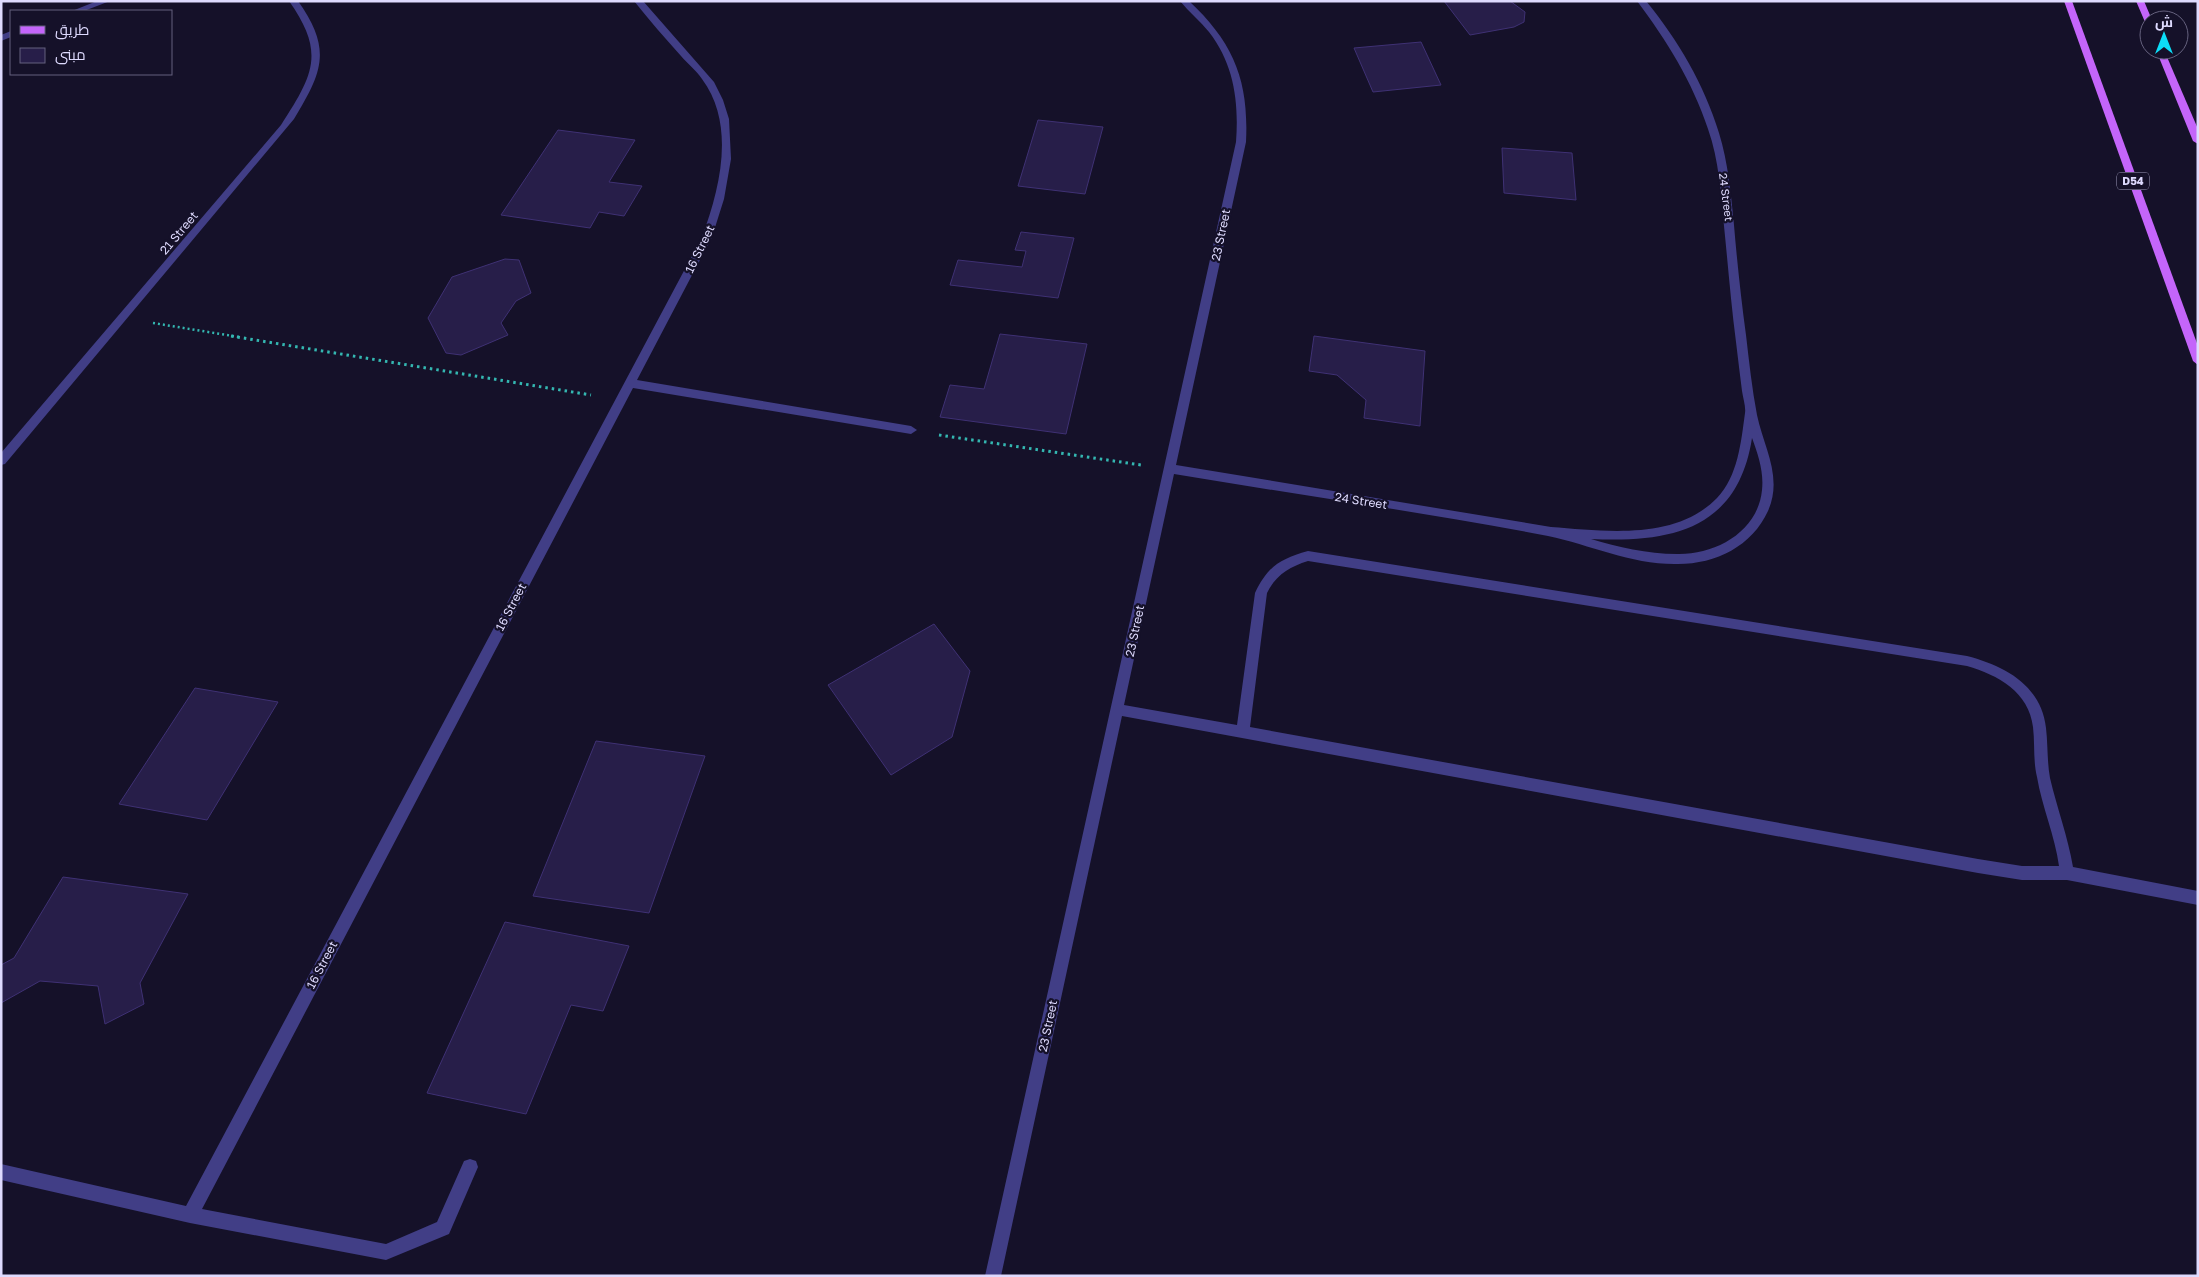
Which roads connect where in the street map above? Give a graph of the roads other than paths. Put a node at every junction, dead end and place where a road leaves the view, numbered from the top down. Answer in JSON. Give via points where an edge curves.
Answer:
{"nodes":[{"id":1,"x":106,"y":1,"type":"edge"},
{"id":2,"x":293,"y":1,"type":"edge"},
{"id":3,"x":638,"y":1,"type":"edge"},
{"id":4,"x":1184,"y":1,"type":"edge"},
{"id":5,"x":1641,"y":1,"type":"edge"},
{"id":6,"x":2068,"y":1,"type":"edge"},
{"id":7,"x":79,"y":10,"type":"edge"},
{"id":8,"x":2164,"y":60,"type":"edge"},
{"id":9,"x":2198,"y":141,"type":"edge"},
{"id":10,"x":2198,"y":361,"type":"edge"},
{"id":11,"x":630,"y":383,"type":"junction"},
{"id":12,"x":1751,"y":413,"type":"junction"},
{"id":13,"x":911,"y":430,"type":"road end"},
{"id":14,"x":1,"y":461,"type":"edge"},
{"id":15,"x":1170,"y":469,"type":"junction"},
{"id":16,"x":1551,"y":532,"type":"junction"},
{"id":17,"x":1117,"y":709,"type":"junction"},
{"id":18,"x":1243,"y":732,"type":"junction"},
{"id":19,"x":2068,"y":873,"type":"junction"},
{"id":20,"x":2198,"y":898,"type":"edge"},
{"id":21,"x":470,"y":1167,"type":"dead end"},
{"id":22,"x":1,"y":1172,"type":"edge"},
{"id":23,"x":190,"y":1215,"type":"junction"},
{"id":24,"x":993,"y":1276,"type":"edge"}],
"edges":[{"from":1,"to":7,"type":"street"},
{"from":2,"to":14,"type":"street","name":"21 Street","via":[[310,25],[317,47],[315,66],[284,127]]},
{"from":3,"to":11,"type":"street","name":"16 Street","via":[[709,81],[723,118],[727,161],[724,186],[708,237]]},
{"from":4,"to":15,"type":"street","name":"23 Street","via":[[1202,18],[1227,52],[1237,73],[1244,118]]},
{"from":5,"to":12,"type":"street","name":"24 Street","via":[[1688,70],[1714,132],[1725,188]]},
{"from":6,"to":10,"type":"main road","number":"D54"},
{"from":8,"to":9,"type":"main road"},
{"from":11,"to":13,"type":"street"},
{"from":11,"to":23,"type":"street","name":"16 Street"},
{"from":12,"to":16,"type":"street","name":"24 Street","via":[[1737,477],[1727,495],[1696,521],[1675,530],[1650,532],[1596,535]]},
{"from":12,"to":16,"type":"street","name":"24 Street","via":[[1763,450],[1768,488],[1758,518],[1730,547],[1709,554],[1664,559],[1618,552]]},
{"from":15,"to":16,"type":"street","name":"24 Street"},
{"from":15,"to":17,"type":"street","name":"23 Street"},
{"from":17,"to":18,"type":"street"},
{"from":17,"to":24,"type":"street","name":"23 Street"},
{"from":18,"to":19,"type":"street","via":[[1978,866],[2022,873]]},
{"from":18,"to":19,"type":"street","via":[[1261,593],[1270,575],[1286,562],[1308,556],[1967,661],[1992,667],[2015,682],[2032,701],[2038,721],[2043,775],[2065,851]]},
{"from":19,"to":20,"type":"street"},
{"from":21,"to":23,"type":"street","via":[[443,1228],[386,1252]]},
{"from":22,"to":23,"type":"street"}]}
